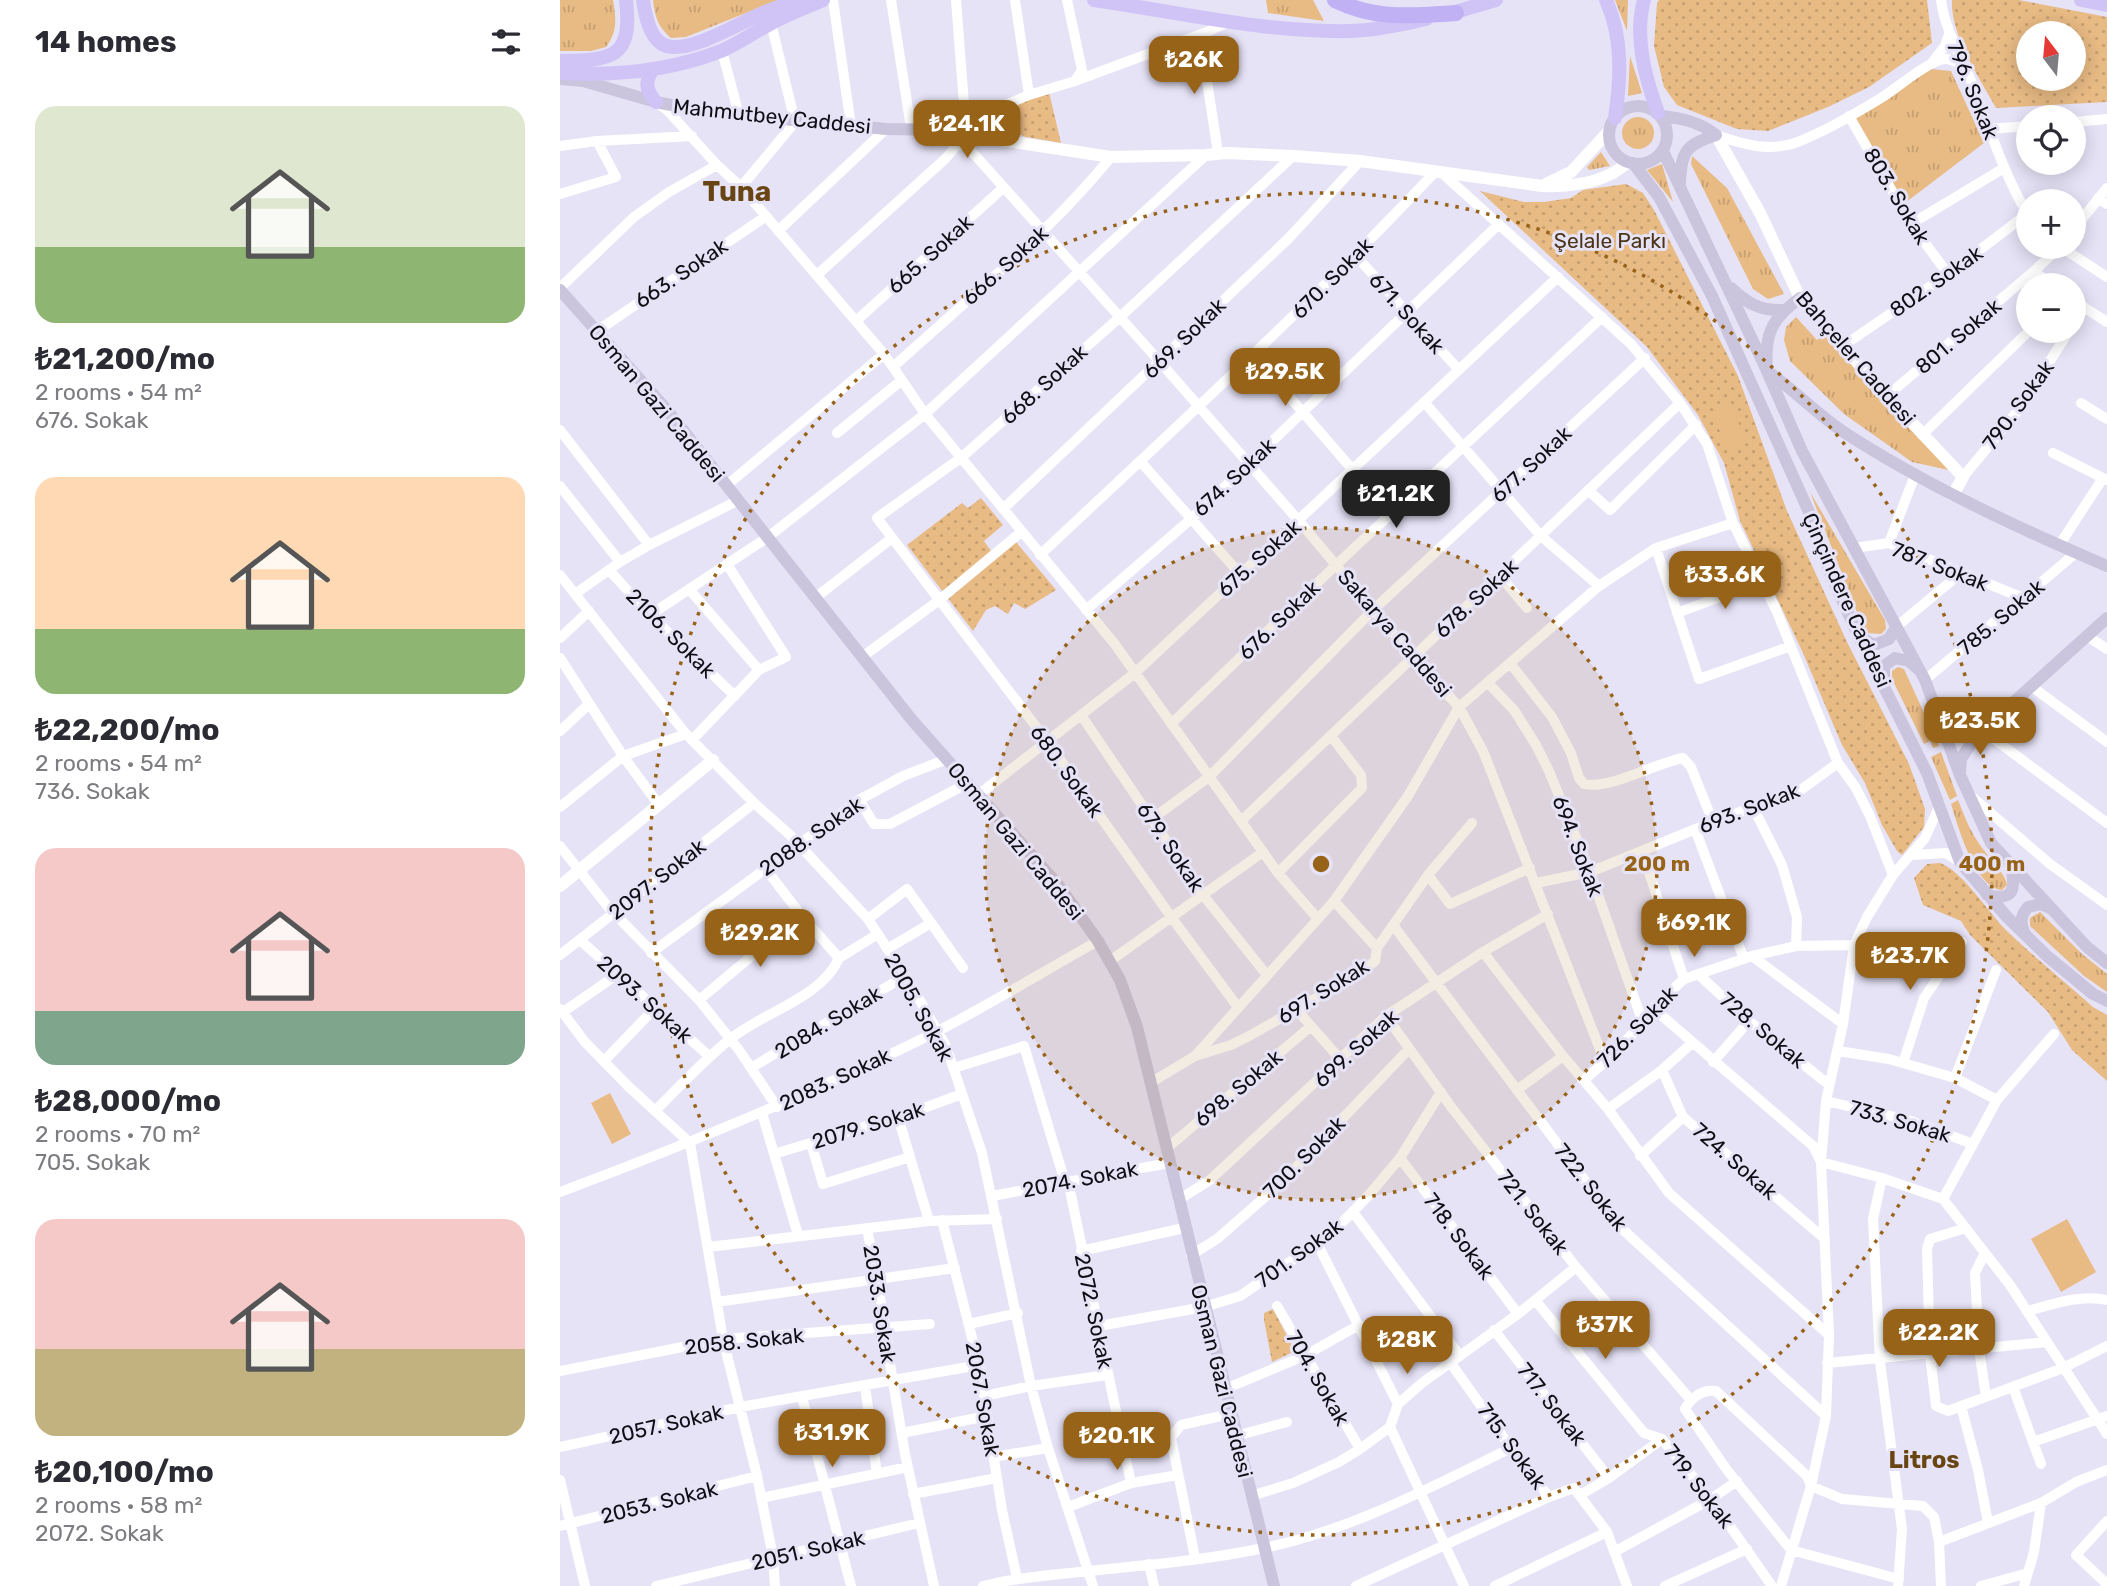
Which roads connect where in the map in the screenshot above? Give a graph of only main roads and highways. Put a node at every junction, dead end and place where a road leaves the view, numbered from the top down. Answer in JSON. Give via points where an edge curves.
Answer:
{"nodes":[{"id":1,"x":807,"y":0,"type":"edge"},
{"id":2,"x":823,"y":0,"type":"edge"},
{"id":3,"x":1094,"y":0,"type":"edge"},
{"id":4,"x":1335,"y":0,"type":"edge"},
{"id":5,"x":1496,"y":0,"type":"edge"},
{"id":6,"x":1606,"y":0,"type":"edge"},
{"id":7,"x":1644,"y":0,"type":"edge"},
{"id":8,"x":2081,"y":0,"type":"edge"},
{"id":9,"x":644,"y":1,"type":"edge"},
{"id":10,"x":627,"y":2,"type":"edge"},
{"id":11,"x":2107,"y":5,"type":"edge"},
{"id":12,"x":1456,"y":13,"type":"junction"},
{"id":13,"x":560,"y":61,"type":"edge"},
{"id":14,"x":653,"y":69,"type":"junction"},
{"id":15,"x":560,"y":73,"type":"edge"},
{"id":16,"x":560,"y":79,"type":"edge"},
{"id":17,"x":656,"y":103,"type":"junction"},
{"id":18,"x":1660,"y":114,"type":"junction"},
{"id":19,"x":1612,"y":125,"type":"junction"},
{"id":20,"x":945,"y":130,"type":"road end"},
{"id":21,"x":1716,"y":135,"type":"junction"},
{"id":22,"x":1664,"y":149,"type":"junction"},
{"id":23,"x":1630,"y":163,"type":"junction"},
{"id":24,"x":1679,"y":189,"type":"junction"},
{"id":25,"x":1726,"y":284,"type":"junction"},
{"id":26,"x":562,"y":295,"type":"edge"},
{"id":27,"x":1800,"y":298,"type":"road end"},
{"id":28,"x":1783,"y":310,"type":"junction"},
{"id":29,"x":1768,"y":371,"type":"junction"},
{"id":30,"x":2107,"y":566,"type":"edge"},
{"id":31,"x":2107,"y":618,"type":"edge"},
{"id":32,"x":1896,"y":627,"type":"junction"},
{"id":33,"x":1858,"y":635,"type":"junction"},
{"id":34,"x":1923,"y":676,"type":"junction"},
{"id":35,"x":1885,"y":687,"type":"junction"},
{"id":36,"x":1940,"y":721,"type":"junction"},
{"id":37,"x":1982,"y":730,"type":"junction"},
{"id":38,"x":1960,"y":775,"type":"junction"},
{"id":39,"x":2010,"y":866,"type":"junction"},
{"id":40,"x":1986,"y":895,"type":"junction"},
{"id":41,"x":2055,"y":911,"type":"junction"},
{"id":42,"x":2026,"y":935,"type":"junction"},
{"id":43,"x":2107,"y":963,"type":"edge"},
{"id":44,"x":2107,"y":1001,"type":"edge"},
{"id":45,"x":1274,"y":1586,"type":"edge"}],
"edges":[{"from":1,"to":9,"type":"main road","via":[[765,12],[696,44],[677,47],[663,45],[653,34]]},
{"from":2,"to":14,"type":"main road","via":[[722,51]]},
{"from":3,"to":12,"type":"main road","via":[[1230,21],[1352,31]]},
{"from":4,"to":12,"type":"highway","via":[[1374,15]]},
{"from":5,"to":12,"type":"main road"},
{"from":6,"to":19,"type":"main road","via":[[1619,45],[1620,79]]},
{"from":7,"to":18,"type":"main road","via":[[1640,43]]},
{"from":8,"to":11,"type":"main road"},
{"from":10,"to":13,"type":"main road","via":[[629,24],[619,51],[599,59]]},
{"from":14,"to":15,"type":"main road"},
{"from":14,"to":17,"type":"main road","via":[[646,85]]},
{"from":16,"to":17,"type":"main road","name":"Mahmutbey Caddesi","via":[[603,86]]},
{"from":17,"to":20,"type":"main road","name":"Mahmutbey Caddesi","via":[[795,122]]},
{"from":18,"to":19,"type":"main road","via":[[1636,105],[1626,108]]},
{"from":18,"to":21,"type":"main road","via":[[1707,127]]},
{"from":18,"to":22,"type":"main road","via":[[1668,137]]},
{"from":19,"to":23,"type":"main road","via":[[1615,153]]},
{"from":21,"to":22,"type":"main road"},
{"from":21,"to":24,"type":"main road","via":[[1685,152]]},
{"from":22,"to":23,"type":"main road","via":[[1655,159]]},
{"from":22,"to":24,"type":"main road","name":"Çinçindere Caddesi"},
{"from":23,"to":33,"type":"main road","name":"Çinçindere Caddesi","via":[[1659,197],[1712,296],[1809,512]]},
{"from":24,"to":25,"type":"main road","name":"Çinçindere Caddesi"},
{"from":25,"to":28,"type":"main road","via":[[1753,306]]},
{"from":25,"to":29,"type":"main road","name":"Çinçindere Caddesi"},
{"from":26,"to":45,"type":"main road","name":"Osman Gazi Caddesi","via":[[667,410],[912,720],[1059,886],[1110,961],[1137,1027]]},
{"from":27,"to":28,"type":"main road"},
{"from":28,"to":29,"type":"main road","via":[[1768,338]]},
{"from":29,"to":30,"type":"main road","via":[[1839,428],[1915,475]]},
{"from":29,"to":32,"type":"main road","name":"Çinçindere Caddesi","via":[[1802,451]]},
{"from":31,"to":37,"type":"main road"},
{"from":32,"to":33,"type":"main road","via":[[1889,639],[1874,645]]},
{"from":32,"to":34,"type":"main road","name":"Çinçindere Caddesi"},
{"from":33,"to":35,"type":"main road","name":"Çinçindere Caddesi"},
{"from":34,"to":35,"type":"main road","via":[[1909,662],[1895,658],[1884,666]]},
{"from":34,"to":36,"type":"main road","name":"Çinçindere Caddesi"},
{"from":35,"to":40,"type":"main road","name":"Çinçindere Caddesi","via":[[1927,773],[1961,862]]},
{"from":36,"to":37,"type":"main road","via":[[1955,730]]},
{"from":36,"to":38,"type":"main road","name":"Çinçindere Caddesi"},
{"from":37,"to":38,"type":"main road","via":[[1961,759]]},
{"from":38,"to":39,"type":"main road","name":"Çinçindere Caddesi","via":[[1991,844]]},
{"from":39,"to":40,"type":"main road","via":[[2012,891],[2001,898]]},
{"from":39,"to":41,"type":"main road","name":"Çinçindere Caddesi"},
{"from":40,"to":42,"type":"main road","name":"Çinçindere Caddesi"},
{"from":41,"to":42,"type":"main road","via":[[2041,904],[2028,907],[2021,918]]},
{"from":41,"to":43,"type":"main road","name":"Çinçindere Caddesi"},
{"from":42,"to":44,"type":"main road","name":"Çinçindere Caddesi"}]}
